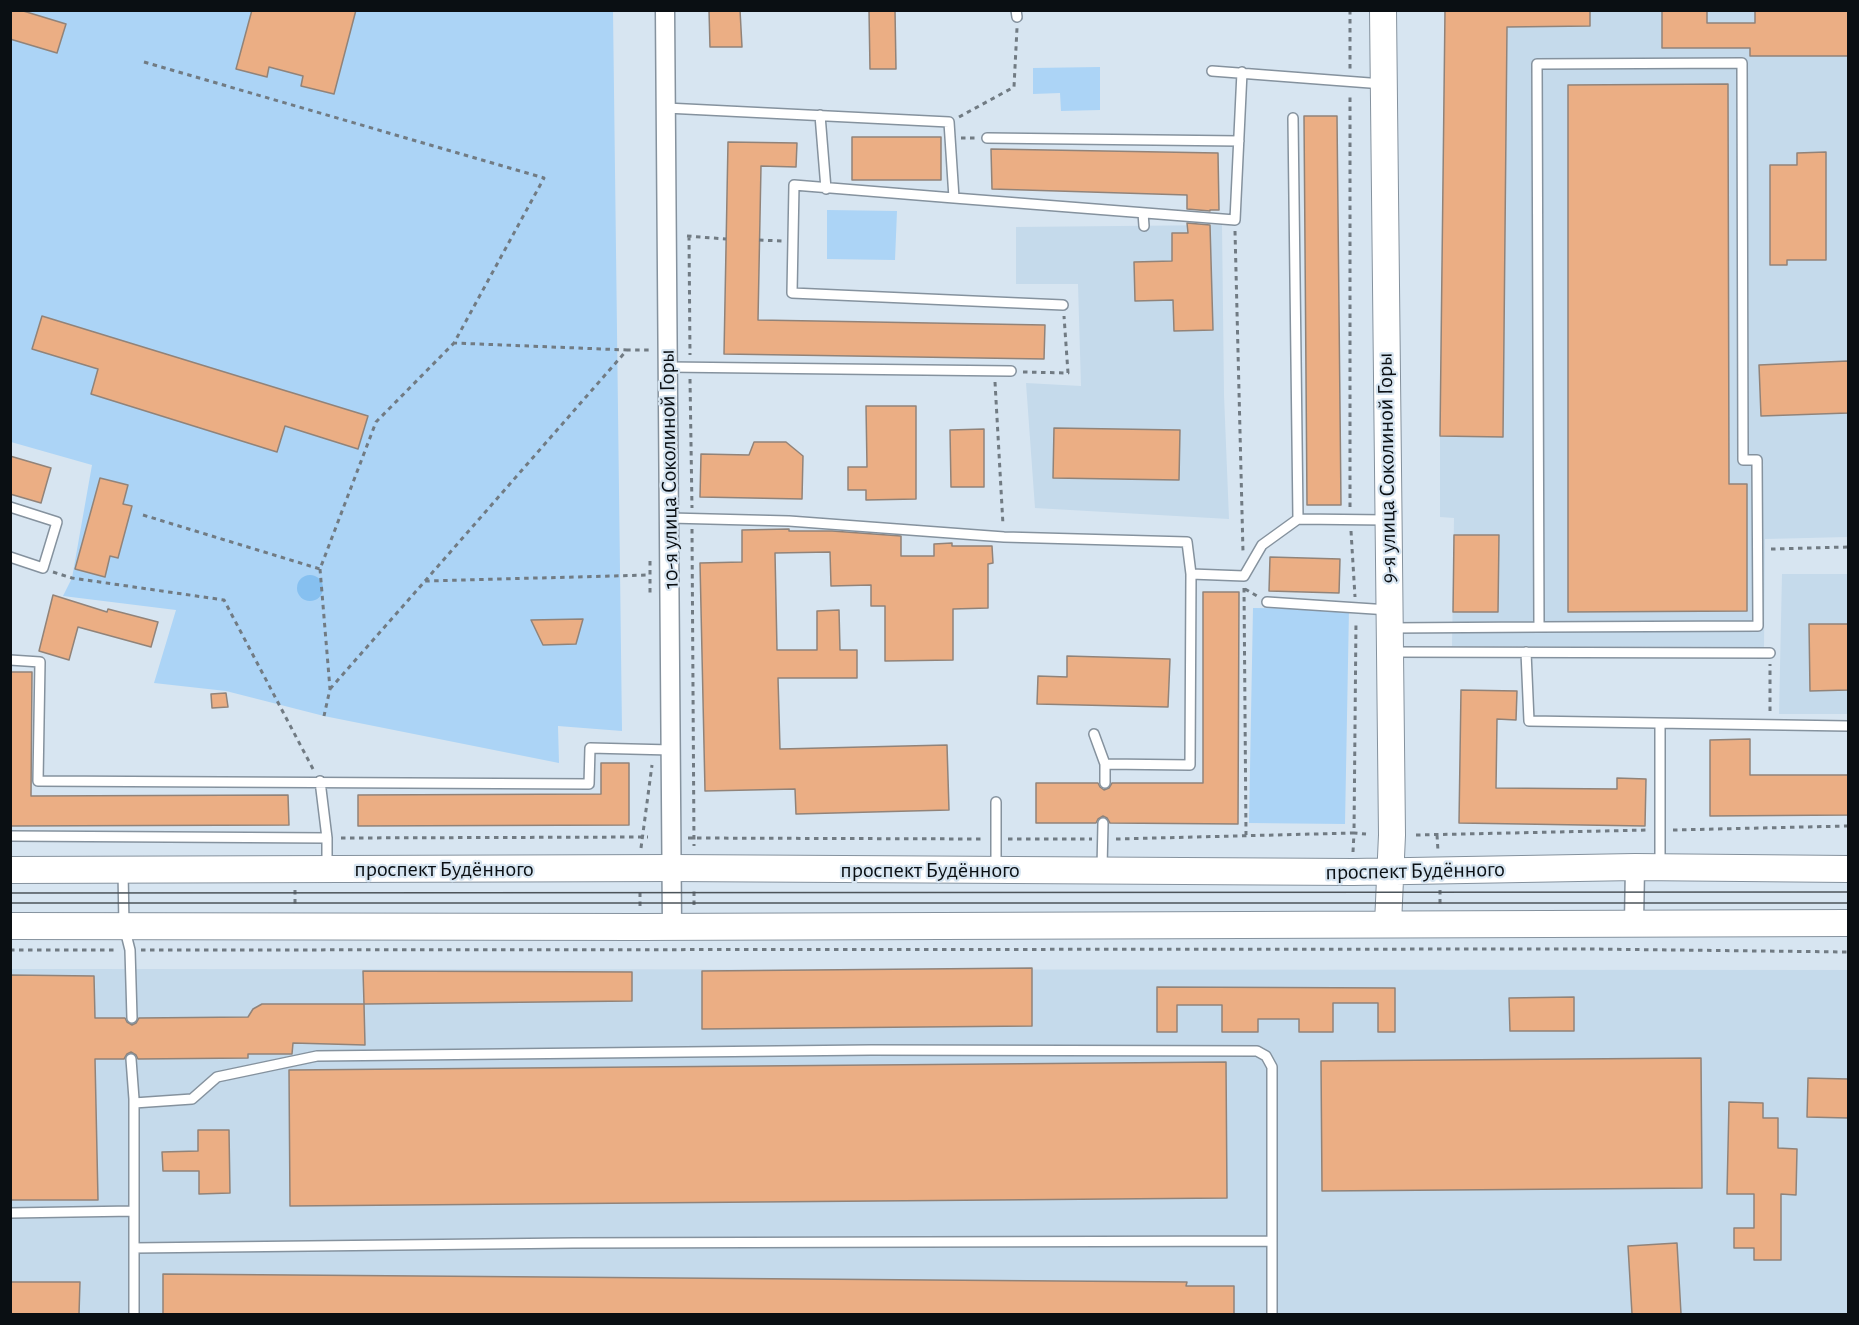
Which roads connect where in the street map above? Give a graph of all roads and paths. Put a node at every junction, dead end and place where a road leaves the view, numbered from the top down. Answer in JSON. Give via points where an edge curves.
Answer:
{"nodes":[{"id":1,"x":665,"y":10,"type":"edge"},
{"id":2,"x":1350,"y":10,"type":"edge"},
{"id":3,"x":1383,"y":10,"type":"edge"},
{"id":4,"x":1017,"y":14,"type":"edge"},
{"id":5,"x":144,"y":62,"type":"dead end"},
{"id":6,"x":1212,"y":70,"type":"dead end"},
{"id":7,"x":1242,"y":72,"type":"junction"},
{"id":8,"x":1350,"y":81,"type":"junction"},
{"id":9,"x":1383,"y":84,"type":"junction"},
{"id":10,"x":666,"y":108,"type":"junction"},
{"id":11,"x":820,"y":116,"type":"junction"},
{"id":12,"x":1293,"y":118,"type":"dead end"},
{"id":13,"x":949,"y":122,"type":"junction"},
{"id":14,"x":950,"y":138,"type":"junction"},
{"id":15,"x":987,"y":138,"type":"joint"},
{"id":16,"x":1239,"y":141,"type":"junction"},
{"id":17,"x":826,"y":189,"type":"junction"},
{"id":18,"x":954,"y":198,"type":"junction"},
{"id":19,"x":1143,"y":213,"type":"junction"},
{"id":20,"x":1235,"y":220,"type":"junction"},
{"id":21,"x":1144,"y":226,"type":"dead end"},
{"id":22,"x":667,"y":235,"type":"junction"},
{"id":23,"x":689,"y":236,"type":"junction"},
{"id":24,"x":726,"y":239,"type":"dead end"},
{"id":25,"x":759,"y":240,"type":"dead end"},
{"id":26,"x":793,"y":242,"type":"junction"},
{"id":27,"x":1064,"y":305,"type":"joint"},
{"id":28,"x":454,"y":343,"type":"junction"},
{"id":29,"x":627,"y":350,"type":"junction"},
{"id":30,"x":653,"y":350,"type":"dead end"},
{"id":31,"x":668,"y":367,"type":"junction"},
{"id":32,"x":690,"y":367,"type":"junction"},
{"id":33,"x":994,"y":371,"type":"junction"},
{"id":34,"x":1011,"y":371,"type":"joint"},
{"id":35,"x":10,"y":507,"type":"edge"},
{"id":36,"x":143,"y":515,"type":"dead end"},
{"id":37,"x":670,"y":518,"type":"junction"},
{"id":38,"x":692,"y":518,"type":"junction"},
{"id":39,"x":1298,"y":519,"type":"junction"},
{"id":40,"x":1350,"y":520,"type":"junction"},
{"id":41,"x":1388,"y":520,"type":"junction"},
{"id":42,"x":1004,"y":537,"type":"junction"},
{"id":43,"x":1848,"y":547,"type":"edge"},
{"id":44,"x":10,"y":557,"type":"edge"},
{"id":45,"x":1771,"y":559,"type":"dead end"},
{"id":46,"x":43,"y":568,"type":"junction"},
{"id":47,"x":320,"y":569,"type":"junction"},
{"id":48,"x":1191,"y":574,"type":"junction"},
{"id":49,"x":650,"y":575,"type":"dead end"},
{"id":50,"x":1244,"y":576,"type":"junction"},
{"id":51,"x":425,"y":581,"type":"junction"},
{"id":52,"x":1267,"y":602,"type":"dead end"},
{"id":53,"x":1356,"y":608,"type":"junction"},
{"id":54,"x":1539,"y":627,"type":"junction"},
{"id":55,"x":1389,"y":630,"type":"junction"},
{"id":56,"x":1526,"y":652,"type":"junction"},
{"id":57,"x":1770,"y":653,"type":"joint"},
{"id":58,"x":10,"y":660,"type":"edge"},
{"id":59,"x":330,"y":689,"type":"junction"},
{"id":60,"x":324,"y":716,"type":"dead end"},
{"id":61,"x":1660,"y":724,"type":"junction"},
{"id":62,"x":1769,"y":725,"type":"junction"},
{"id":63,"x":1848,"y":726,"type":"edge"},
{"id":64,"x":1239,"y":728,"type":"dead end"},
{"id":65,"x":1244,"y":729,"type":"junction"},
{"id":66,"x":1094,"y":734,"type":"dead end"},
{"id":67,"x":663,"y":750,"type":"junction"},
{"id":68,"x":1105,"y":764,"type":"junction"},
{"id":69,"x":320,"y":781,"type":"junction"},
{"id":70,"x":1105,"y":783,"type":"dead end"},
{"id":71,"x":996,"y":801,"type":"dead end"},
{"id":72,"x":1103,"y":823,"type":"dead end"},
{"id":73,"x":1354,"y":833,"type":"junction"},
{"id":74,"x":1366,"y":834,"type":"dead end"},
{"id":75,"x":1450,"y":834,"type":"dead end"},
{"id":76,"x":1246,"y":835,"type":"junction"},
{"id":77,"x":1416,"y":835,"type":"dead end"},
{"id":78,"x":1437,"y":835,"type":"junction"},
{"id":79,"x":10,"y":836,"type":"edge"},
{"id":80,"x":641,"y":837,"type":"junction"},
{"id":81,"x":648,"y":837,"type":"dead end"},
{"id":82,"x":327,"y":838,"type":"junction"},
{"id":83,"x":688,"y":838,"type":"dead end"},
{"id":84,"x":694,"y":838,"type":"junction"},
{"id":85,"x":996,"y":839,"type":"junction"},
{"id":86,"x":1103,"y":839,"type":"junction"},
{"id":87,"x":694,"y":846,"type":"dead end"},
{"id":88,"x":641,"y":850,"type":"dead end"},
{"id":89,"x":1438,"y":853,"type":"dead end"},
{"id":90,"x":1353,"y":856,"type":"dead end"},
{"id":91,"x":1647,"y":867,"type":"junction"},
{"id":92,"x":327,"y":869,"type":"junction"},
{"id":93,"x":1848,"y":869,"type":"edge"},
{"id":94,"x":10,"y":870,"type":"edge"},
{"id":95,"x":123,"y":870,"type":"junction"},
{"id":96,"x":996,"y":870,"type":"junction"},
{"id":97,"x":1102,"y":871,"type":"junction"},
{"id":98,"x":1390,"y":872,"type":"junction"},
{"id":99,"x":683,"y":874,"type":"junction"},
{"id":100,"x":640,"y":884,"type":"dead end"},
{"id":101,"x":1440,"y":885,"type":"dead end"},
{"id":102,"x":294,"y":886,"type":"dead end"},
{"id":103,"x":295,"y":906,"type":"dead end"},
{"id":104,"x":1440,"y":909,"type":"dead end"},
{"id":105,"x":694,"y":910,"type":"dead end"},
{"id":106,"x":639,"y":911,"type":"dead end"},
{"id":107,"x":1848,"y":922,"type":"edge"},
{"id":108,"x":1634,"y":923,"type":"junction"},
{"id":109,"x":1388,"y":924,"type":"junction"},
{"id":110,"x":10,"y":926,"type":"edge"},
{"id":111,"x":672,"y":927,"type":"junction"},
{"id":112,"x":127,"y":938,"type":"junction"},
{"id":113,"x":10,"y":950,"type":"edge"},
{"id":114,"x":1848,"y":952,"type":"edge"},
{"id":115,"x":132,"y":1018,"type":"dead end"},
{"id":116,"x":131,"y":1059,"type":"dead end"},
{"id":117,"x":134,"y":1104,"type":"junction"},
{"id":118,"x":134,"y":1211,"type":"junction"},
{"id":119,"x":10,"y":1213,"type":"edge"},
{"id":120,"x":1272,"y":1241,"type":"junction"},
{"id":121,"x":134,"y":1248,"type":"junction"},
{"id":122,"x":134,"y":1314,"type":"edge"},
{"id":123,"x":1272,"y":1314,"type":"edge"}],
"edges":[{"from":1,"to":10,"type":"street","name":"10-я улица Соколиной Горы"},
{"from":2,"to":8,"type":"path"},
{"from":3,"to":9,"type":"main road","name":"9-я улица Соколиной Горы"},
{"from":4,"to":13,"type":"path","via":[[1014,87]]},
{"from":5,"to":28,"type":"path","via":[[544,178]]},
{"from":6,"to":7,"type":"lane"},
{"from":7,"to":8,"type":"lane"},
{"from":7,"to":16,"type":"lane"},
{"from":8,"to":9,"type":"lane"},
{"from":8,"to":40,"type":"path"},
{"from":9,"to":41,"type":"main road","name":"9-я улица Соколиной Горы"},
{"from":10,"to":11,"type":"lane"},
{"from":10,"to":22,"type":"street","name":"10-я улица Соколиной Горы"},
{"from":11,"to":13,"type":"lane"},
{"from":11,"to":17,"type":"lane"},
{"from":12,"to":39,"type":"lane"},
{"from":13,"to":14,"type":"lane"},
{"from":14,"to":15,"type":"path"},
{"from":14,"to":18,"type":"lane"},
{"from":15,"to":16,"type":"lane"},
{"from":16,"to":20,"type":"lane"},
{"from":17,"to":18,"type":"lane"},
{"from":17,"to":26,"type":"lane","via":[[795,185]]},
{"from":18,"to":19,"type":"lane"},
{"from":19,"to":20,"type":"lane"},
{"from":19,"to":21,"type":"lane"},
{"from":20,"to":50,"type":"path"},
{"from":22,"to":23,"type":"path"},
{"from":22,"to":31,"type":"street","name":"10-я улица Соколиной Горы"},
{"from":23,"to":24,"type":"path"},
{"from":23,"to":32,"type":"path"},
{"from":25,"to":26,"type":"path"},
{"from":26,"to":27,"type":"lane","via":[[792,293]]},
{"from":27,"to":34,"type":"path","via":[[1068,373]]},
{"from":28,"to":29,"type":"path"},
{"from":28,"to":47,"type":"path","via":[[376,422]]},
{"from":29,"to":30,"type":"path"},
{"from":29,"to":51,"type":"path"},
{"from":31,"to":32,"type":"lane"},
{"from":31,"to":37,"type":"street","name":"10-я улица Соколиной Горы"},
{"from":32,"to":33,"type":"lane"},
{"from":32,"to":38,"type":"path"},
{"from":33,"to":34,"type":"lane"},
{"from":33,"to":42,"type":"path"},
{"from":35,"to":46,"type":"lane","via":[[57,522]]},
{"from":36,"to":47,"type":"path"},
{"from":37,"to":38,"type":"lane"},
{"from":37,"to":67,"type":"street","name":"10-я улица Соколиной Горы"},
{"from":38,"to":42,"type":"lane"},
{"from":38,"to":84,"type":"path"},
{"from":39,"to":40,"type":"lane"},
{"from":39,"to":50,"type":"lane","via":[[1263,545]]},
{"from":40,"to":41,"type":"lane"},
{"from":40,"to":53,"type":"path"},
{"from":41,"to":55,"type":"main road","name":"9-я улица Соколиной Горы"},
{"from":42,"to":48,"type":"lane","via":[[1187,542]]},
{"from":43,"to":45,"type":"path","via":[[1771,548]]},
{"from":44,"to":46,"type":"lane"},
{"from":46,"to":69,"type":"path","via":[[72,579],[224,600]]},
{"from":47,"to":59,"type":"path"},
{"from":48,"to":50,"type":"lane"},
{"from":48,"to":68,"type":"lane","via":[[1190,765]]},
{"from":49,"to":51,"type":"path"},
{"from":50,"to":65,"type":"path"},
{"from":51,"to":59,"type":"path"},
{"from":52,"to":53,"type":"lane"},
{"from":53,"to":55,"type":"lane"},
{"from":53,"to":73,"type":"path"},
{"from":54,"to":54,"type":"lane","via":[[1537,64],[1742,63],[1743,460],[1757,460],[1758,626]]},
{"from":54,"to":55,"type":"lane"},
{"from":55,"to":56,"type":"lane"},
{"from":55,"to":98,"type":"main road","name":"9-я улица Соколиной Горы"},
{"from":56,"to":57,"type":"lane"},
{"from":56,"to":61,"type":"lane","via":[[1529,721]]},
{"from":57,"to":62,"type":"path"},
{"from":58,"to":69,"type":"lane","via":[[40,662],[39,781]]},
{"from":59,"to":60,"type":"path"},
{"from":61,"to":62,"type":"lane"},
{"from":61,"to":91,"type":"lane"},
{"from":62,"to":63,"type":"lane"},
{"from":64,"to":65,"type":"path"},
{"from":65,"to":76,"type":"path"},
{"from":66,"to":68,"type":"lane"},
{"from":67,"to":69,"type":"lane","via":[[590,748],[589,784]]},
{"from":67,"to":80,"type":"path"},
{"from":67,"to":99,"type":"street","name":"10-я улица Соколиной Горы"},
{"from":68,"to":70,"type":"lane"},
{"from":69,"to":82,"type":"lane"},
{"from":71,"to":85,"type":"lane"},
{"from":72,"to":86,"type":"lane"},
{"from":73,"to":74,"type":"path"},
{"from":73,"to":76,"type":"path"},
{"from":73,"to":90,"type":"path"},
{"from":75,"to":78,"type":"path"},
{"from":76,"to":86,"type":"path"},
{"from":77,"to":78,"type":"path"},
{"from":78,"to":89,"type":"path"},
{"from":79,"to":82,"type":"lane"},
{"from":80,"to":81,"type":"path"},
{"from":80,"to":82,"type":"path"},
{"from":80,"to":88,"type":"path"},
{"from":82,"to":92,"type":"lane"},
{"from":83,"to":84,"type":"path"},
{"from":84,"to":85,"type":"path"},
{"from":84,"to":87,"type":"path"},
{"from":85,"to":86,"type":"path"},
{"from":85,"to":96,"type":"lane"},
{"from":86,"to":97,"type":"lane"},
{"from":91,"to":93,"type":"main road","name":"проспект Будённого"},
{"from":91,"to":98,"type":"main road","name":"проспект Будённого"},
{"from":91,"to":108,"type":"street"},
{"from":92,"to":95,"type":"main road","name":"проспект Будённого"},
{"from":92,"to":99,"type":"main road","name":"проспект Будённого"},
{"from":94,"to":95,"type":"main road","name":"проспект Будённого"},
{"from":95,"to":112,"type":"lane"},
{"from":96,"to":97,"type":"main road","name":"проспект Будённого"},
{"from":96,"to":99,"type":"main road","name":"проспект Будённого"},
{"from":97,"to":98,"type":"main road","name":"проспект Будённого"},
{"from":98,"to":109,"type":"main road","name":"9-я улица Соколиной Горы"},
{"from":99,"to":105,"type":"path"},
{"from":99,"to":111,"type":"street","name":"10-я улица Соколиной Горы"},
{"from":100,"to":106,"type":"path"},
{"from":101,"to":104,"type":"path"},
{"from":102,"to":103,"type":"path"},
{"from":107,"to":108,"type":"main road"},
{"from":108,"to":109,"type":"main road"},
{"from":109,"to":111,"type":"main road"},
{"from":110,"to":112,"type":"main road"},
{"from":111,"to":112,"type":"main road"},
{"from":112,"to":113,"type":"path"},
{"from":112,"to":114,"type":"path"},
{"from":112,"to":115,"type":"lane"},
{"from":116,"to":117,"type":"lane"},
{"from":117,"to":118,"type":"lane"},
{"from":117,"to":120,"type":"lane","via":[[192,1098],[217,1077],[317,1056],[871,1050],[1257,1051],[1272,1066]]},
{"from":118,"to":119,"type":"lane"},
{"from":118,"to":121,"type":"lane"},
{"from":120,"to":121,"type":"lane"},
{"from":120,"to":123,"type":"lane"},
{"from":121,"to":122,"type":"lane"}]}
